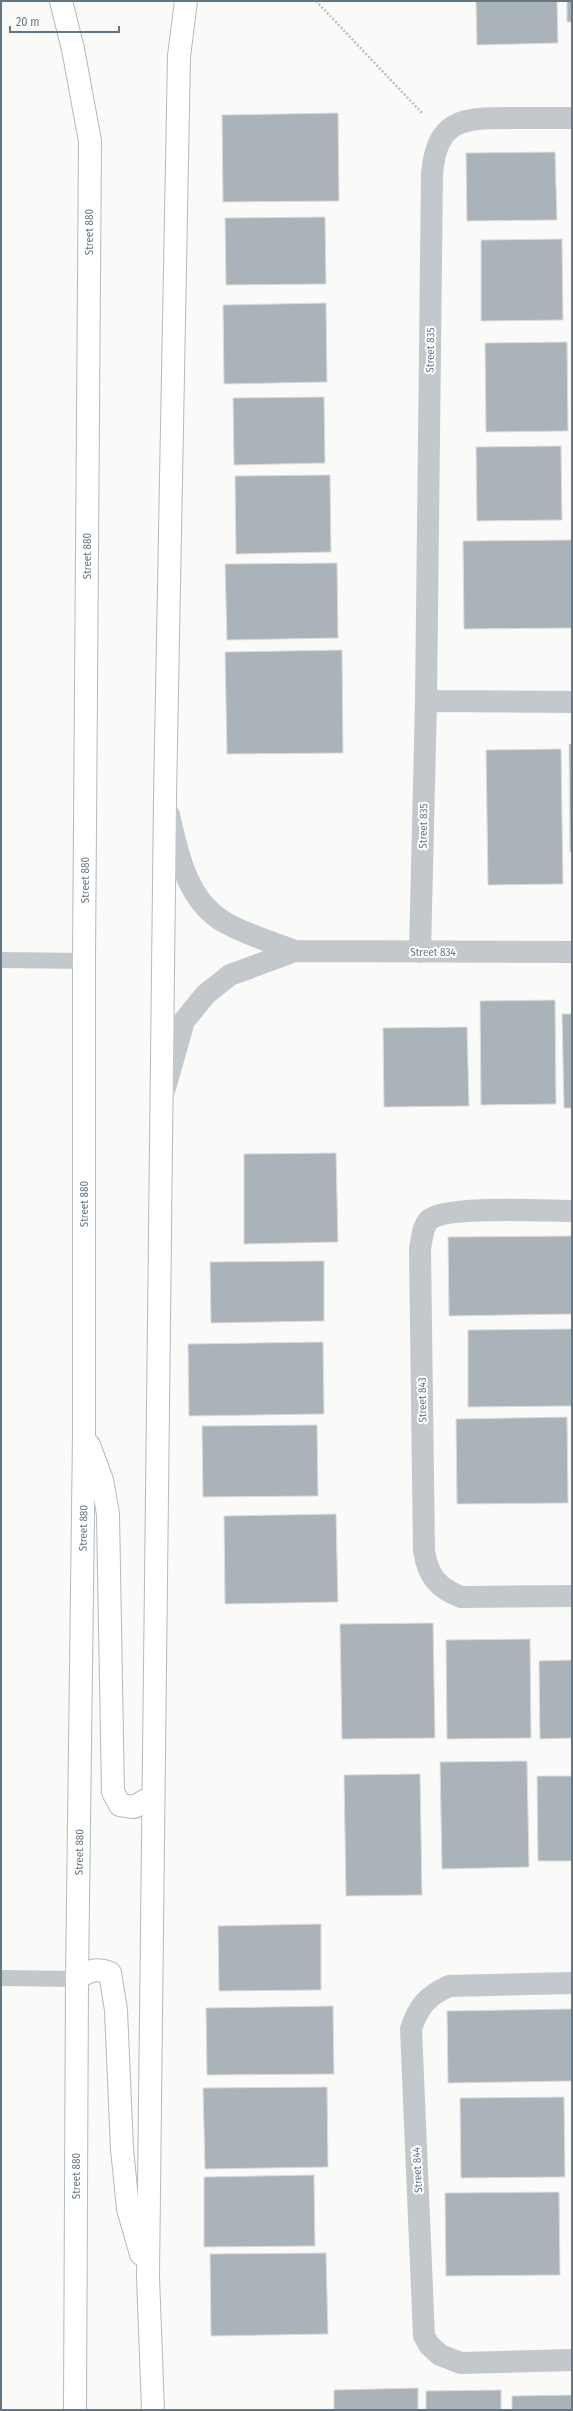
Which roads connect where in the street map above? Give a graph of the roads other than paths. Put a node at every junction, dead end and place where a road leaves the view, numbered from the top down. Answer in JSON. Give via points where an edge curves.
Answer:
{"nodes":[{"id":1,"x":61,"y":1,"type":"edge"},
{"id":2,"x":186,"y":1,"type":"edge"},
{"id":3,"x":572,"y":118,"type":"edge"},
{"id":4,"x":426,"y":701,"type":"junction"},
{"id":5,"x":572,"y":702,"type":"edge"},
{"id":6,"x":165,"y":798,"type":"junction"},
{"id":7,"x":295,"y":951,"type":"junction"},
{"id":8,"x":420,"y":952,"type":"junction"},
{"id":9,"x":572,"y":952,"type":"edge"},
{"id":10,"x":1,"y":960,"type":"edge"},
{"id":11,"x":84,"y":962,"type":"junction"},
{"id":12,"x":162,"y":1099,"type":"junction"},
{"id":13,"x":572,"y":1211,"type":"edge"},
{"id":14,"x":84,"y":1435,"type":"junction"},
{"id":15,"x":572,"y":1596,"type":"edge"},
{"id":16,"x":153,"y":1796,"type":"junction"},
{"id":17,"x":1,"y":1978,"type":"edge"},
{"id":18,"x":77,"y":1979,"type":"junction"},
{"id":19,"x":572,"y":1983,"type":"edge"},
{"id":20,"x":148,"y":2277,"type":"junction"},
{"id":21,"x":572,"y":2360,"type":"edge"},
{"id":22,"x":75,"y":2410,"type":"edge"},
{"id":23,"x":153,"y":2410,"type":"edge"}],
"edges":[{"from":1,"to":11,"type":"street","name":"Street 880","via":[[74,50],[90,141]]},
{"from":2,"to":6,"type":"street","via":[[179,56]]},
{"from":3,"to":4,"type":"street","name":"Street 835","via":[[476,118],[457,124],[443,136],[434,152]]},
{"from":4,"to":5,"type":"street"},
{"from":4,"to":8,"type":"street","name":"Street 835"},
{"from":6,"to":7,"type":"street","name":"Street 834","via":[[180,866],[200,901],[225,923]]},
{"from":6,"to":12,"type":"street"},
{"from":7,"to":8,"type":"street","name":"Street 834"},
{"from":7,"to":12,"type":"street","name":"Street 834","via":[[230,975],[206,994],[184,1021]]},
{"from":8,"to":9,"type":"street","name":"Street 834"},
{"from":10,"to":11,"type":"lane"},
{"from":11,"to":14,"type":"street","name":"Street 880"},
{"from":12,"to":16,"type":"street"},
{"from":13,"to":15,"type":"street","name":"Street 843","via":[[461,1211],[440,1215],[429,1220],[423,1231],[420,1249],[424,1552],[427,1568],[435,1582],[461,1598]]},
{"from":14,"to":16,"type":"street","via":[[102,1480],[108,1514],[113,1792],[120,1805],[134,1807]]},
{"from":14,"to":18,"type":"street","name":"Street 880"},
{"from":16,"to":20,"type":"street"},
{"from":17,"to":18,"type":"lane"},
{"from":18,"to":20,"type":"street","via":[[88,1970],[98,1969],[110,1973],[113,1984],[128,2209]]},
{"from":18,"to":22,"type":"street","name":"Street 880"},
{"from":19,"to":21,"type":"street","name":"Street 844","via":[[448,1986],[437,1992],[416,2011],[411,2029],[424,2336],[440,2355],[461,2363]]},
{"from":20,"to":23,"type":"street"}]}
